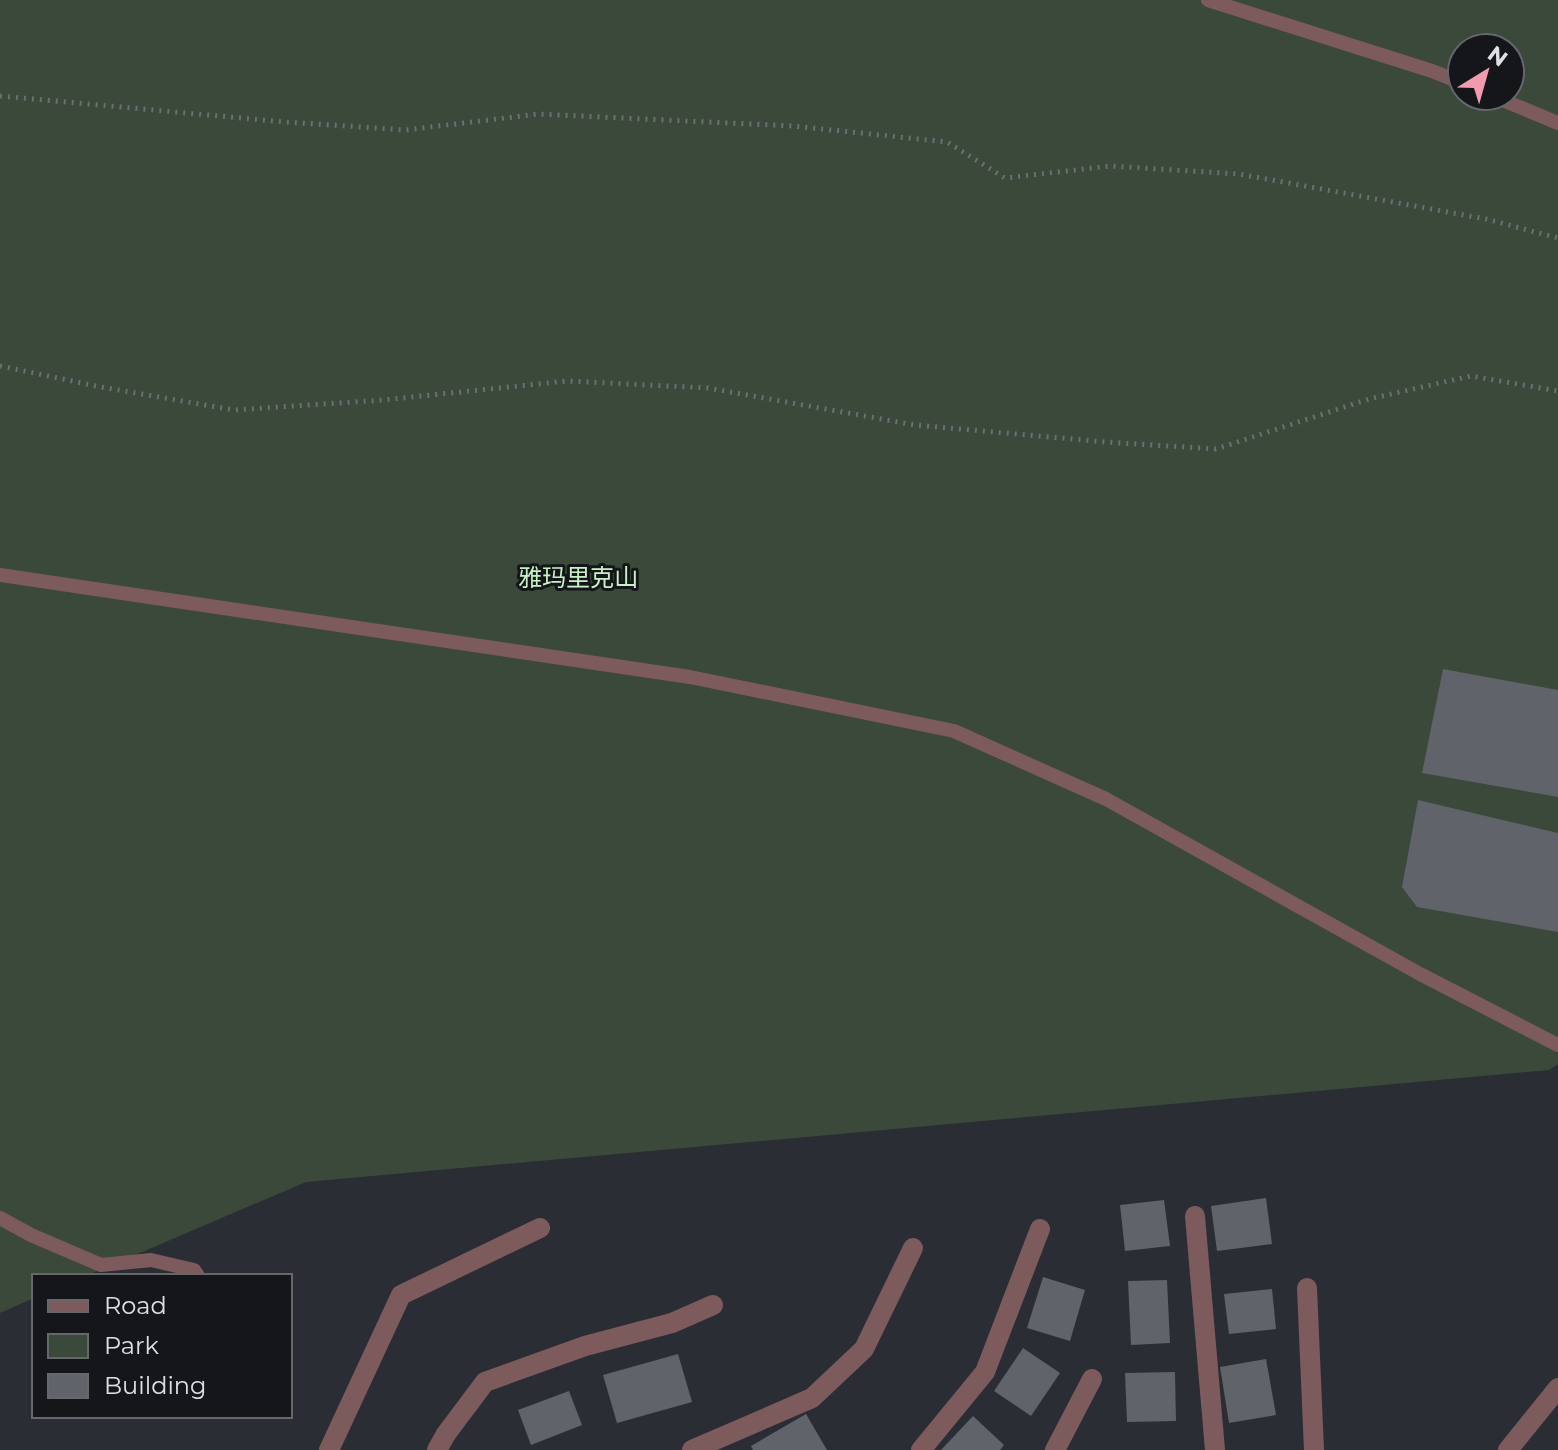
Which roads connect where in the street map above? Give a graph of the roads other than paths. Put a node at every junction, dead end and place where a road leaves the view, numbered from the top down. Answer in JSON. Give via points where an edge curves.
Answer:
{"nodes":[{"id":1,"x":1208,"y":0,"type":"edge"},
{"id":2,"x":1446,"y":77,"type":"edge"},
{"id":3,"x":1526,"y":110,"type":"edge"},
{"id":4,"x":1558,"y":123,"type":"edge"},
{"id":5,"x":0,"y":575,"type":"edge"},
{"id":6,"x":1558,"y":1045,"type":"edge"},
{"id":7,"x":1195,"y":1216,"type":"dead end"},
{"id":8,"x":0,"y":1218,"type":"edge"},
{"id":9,"x":540,"y":1228,"type":"dead end"},
{"id":10,"x":1040,"y":1229,"type":"dead end"},
{"id":11,"x":913,"y":1248,"type":"dead end"},
{"id":12,"x":104,"y":1270,"type":"edge"},
{"id":13,"x":197,"y":1274,"type":"edge"},
{"id":14,"x":1307,"y":1288,"type":"dead end"},
{"id":15,"x":713,"y":1305,"type":"dead end"},
{"id":16,"x":1092,"y":1379,"type":"dead end"},
{"id":17,"x":1558,"y":1388,"type":"edge"},
{"id":18,"x":329,"y":1450,"type":"edge"},
{"id":19,"x":437,"y":1450,"type":"edge"},
{"id":20,"x":692,"y":1450,"type":"edge"},
{"id":21,"x":921,"y":1450,"type":"edge"},
{"id":22,"x":1055,"y":1450,"type":"edge"},
{"id":23,"x":1215,"y":1450,"type":"edge"},
{"id":24,"x":1314,"y":1450,"type":"edge"},
{"id":25,"x":1508,"y":1450,"type":"edge"}],
"edges":[{"from":1,"to":2,"type":"lane"},
{"from":3,"to":4,"type":"lane"},
{"from":5,"to":6,"type":"lane","via":[[690,677],[954,731],[1106,799]]},
{"from":7,"to":23,"type":"street"},
{"from":8,"to":12,"type":"lane"},
{"from":9,"to":18,"type":"street","via":[[401,1295]]},
{"from":10,"to":21,"type":"street","via":[[985,1372]]},
{"from":11,"to":20,"type":"street","via":[[864,1349],[812,1398]]},
{"from":12,"to":13,"type":"lane","via":[[151,1260]]},
{"from":14,"to":24,"type":"street"},
{"from":15,"to":19,"type":"street","via":[[485,1382]]},
{"from":16,"to":22,"type":"street"},
{"from":17,"to":25,"type":"street"}]}
